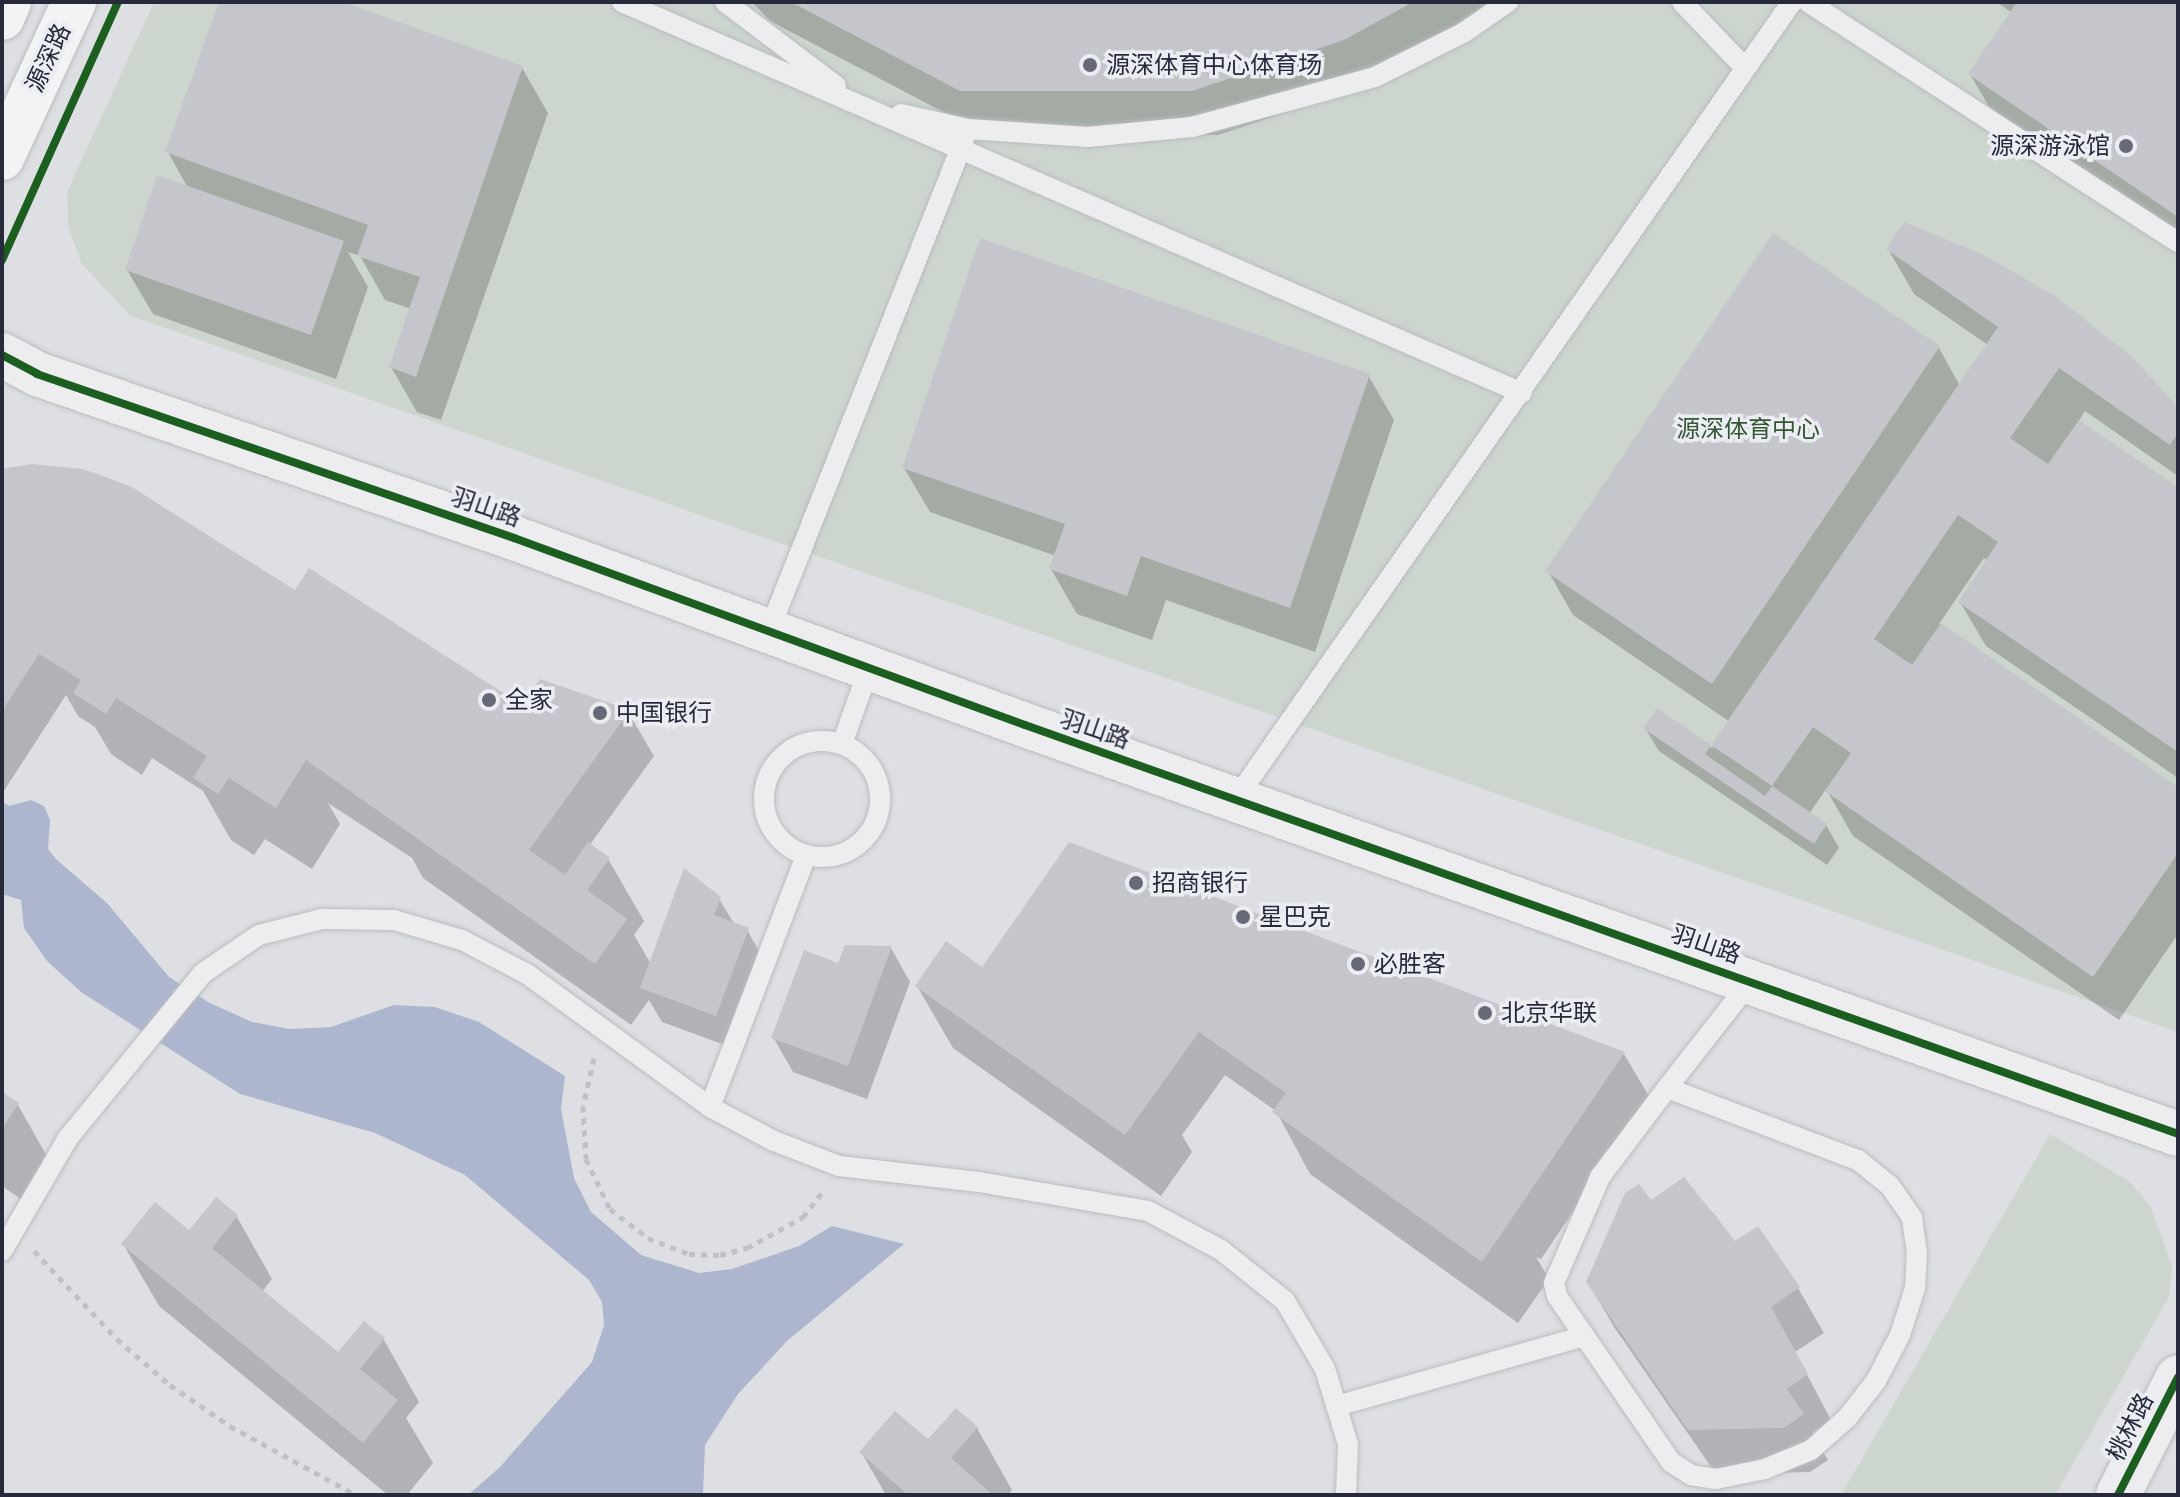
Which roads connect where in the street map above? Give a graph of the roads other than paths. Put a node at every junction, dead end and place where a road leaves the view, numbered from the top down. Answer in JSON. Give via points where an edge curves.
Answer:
{"nodes":[{"id":1,"x":9,"y":2,"type":"edge"},
{"id":2,"x":74,"y":2,"type":"edge"},
{"id":3,"x":622,"y":2,"type":"edge"},
{"id":4,"x":725,"y":2,"type":"edge"},
{"id":5,"x":1508,"y":2,"type":"edge"},
{"id":6,"x":1682,"y":2,"type":"edge"},
{"id":7,"x":1792,"y":2,"type":"edge"},
{"id":8,"x":1808,"y":2,"type":"edge"},
{"id":9,"x":2,"y":18,"type":"edge"},
{"id":10,"x":1745,"y":68,"type":"junction"},
{"id":11,"x":861,"y":105,"type":"junction"},
{"id":12,"x":968,"y":129,"type":"junction"},
{"id":13,"x":960,"y":150,"type":"junction"},
{"id":14,"x":2,"y":158,"type":"edge"},
{"id":15,"x":2178,"y":242,"type":"edge"},
{"id":16,"x":2,"y":355,"type":"edge"},
{"id":17,"x":1522,"y":393,"type":"junction"},
{"id":18,"x":769,"y":631,"type":"junction"},
{"id":19,"x":870,"y":666,"type":"junction"},
{"id":20,"x":842,"y":744,"type":"junction"},
{"id":21,"x":1235,"y":800,"type":"junction"},
{"id":22,"x":806,"y":855,"type":"junction"},
{"id":23,"x":1751,"y":981,"type":"junction"},
{"id":24,"x":1667,"y":1088,"type":"junction"},
{"id":25,"x":710,"y":1107,"type":"junction"},
{"id":26,"x":2178,"y":1134,"type":"edge"},
{"id":27,"x":9,"y":1224,"type":"edge"},
{"id":28,"x":2,"y":1251,"type":"edge"},
{"id":29,"x":1584,"y":1336,"type":"junction"},
{"id":30,"x":2178,"y":1377,"type":"edge"},
{"id":31,"x":1337,"y":1406,"type":"junction"},
{"id":32,"x":1346,"y":1495,"type":"edge"},
{"id":33,"x":2118,"y":1495,"type":"edge"}],
"edges":[{"from":1,"to":9,"type":"main road"},
{"from":2,"to":14,"type":"main road","name":"源深路"},
{"from":3,"to":11,"type":"lane"},
{"from":4,"to":11,"type":"lane"},
{"from":5,"to":12,"type":"lane","via":[[1463,33],[1375,77],[1192,127],[1088,137]]},
{"from":6,"to":10,"type":"lane"},
{"from":7,"to":10,"type":"lane"},
{"from":8,"to":15,"type":"lane"},
{"from":10,"to":17,"type":"lane"},
{"from":11,"to":12,"type":"lane"},
{"from":11,"to":13,"type":"lane"},
{"from":12,"to":13,"type":"lane"},
{"from":13,"to":17,"type":"lane"},
{"from":13,"to":18,"type":"lane"},
{"from":16,"to":18,"type":"street","name":"羽山路","via":[[37,374]]},
{"from":17,"to":21,"type":"lane"},
{"from":18,"to":19,"type":"street","name":"羽山路"},
{"from":19,"to":20,"type":"lane"},
{"from":19,"to":21,"type":"street","name":"羽山路"},
{"from":20,"to":22,"type":"lane","via":[[860,753],[880,787],[875,826],[845,853]]},
{"from":20,"to":22,"type":"lane","via":[[805,742],[788,751],[767,780],[767,817],[775,834]]},
{"from":21,"to":23,"type":"street","name":"羽山路"},
{"from":22,"to":25,"type":"lane"},
{"from":23,"to":24,"type":"lane"},
{"from":23,"to":26,"type":"street","name":"羽山路"},
{"from":24,"to":29,"type":"lane","via":[[1600,1177],[1558,1268],[1557,1296]]},
{"from":24,"to":29,"type":"lane","via":[[1858,1160],[1890,1186],[1912,1218],[1917,1252],[1915,1288],[1900,1335],[1876,1381],[1847,1418],[1811,1450],[1765,1469],[1716,1479],[1691,1475],[1671,1462]]},
{"from":25,"to":27,"type":"lane","via":[[527,974],[462,940],[394,920],[322,919],[259,935],[203,973],[133,1053]]},
{"from":25,"to":31,"type":"lane","via":[[774,1141],[839,1166],[979,1182],[1148,1211],[1221,1250],[1285,1301],[1325,1369]]},
{"from":27,"to":28,"type":"lane"},
{"from":29,"to":31,"type":"lane"},
{"from":30,"to":33,"type":"street","name":"桃林路"},
{"from":31,"to":32,"type":"lane","via":[[1348,1444]]}]}
